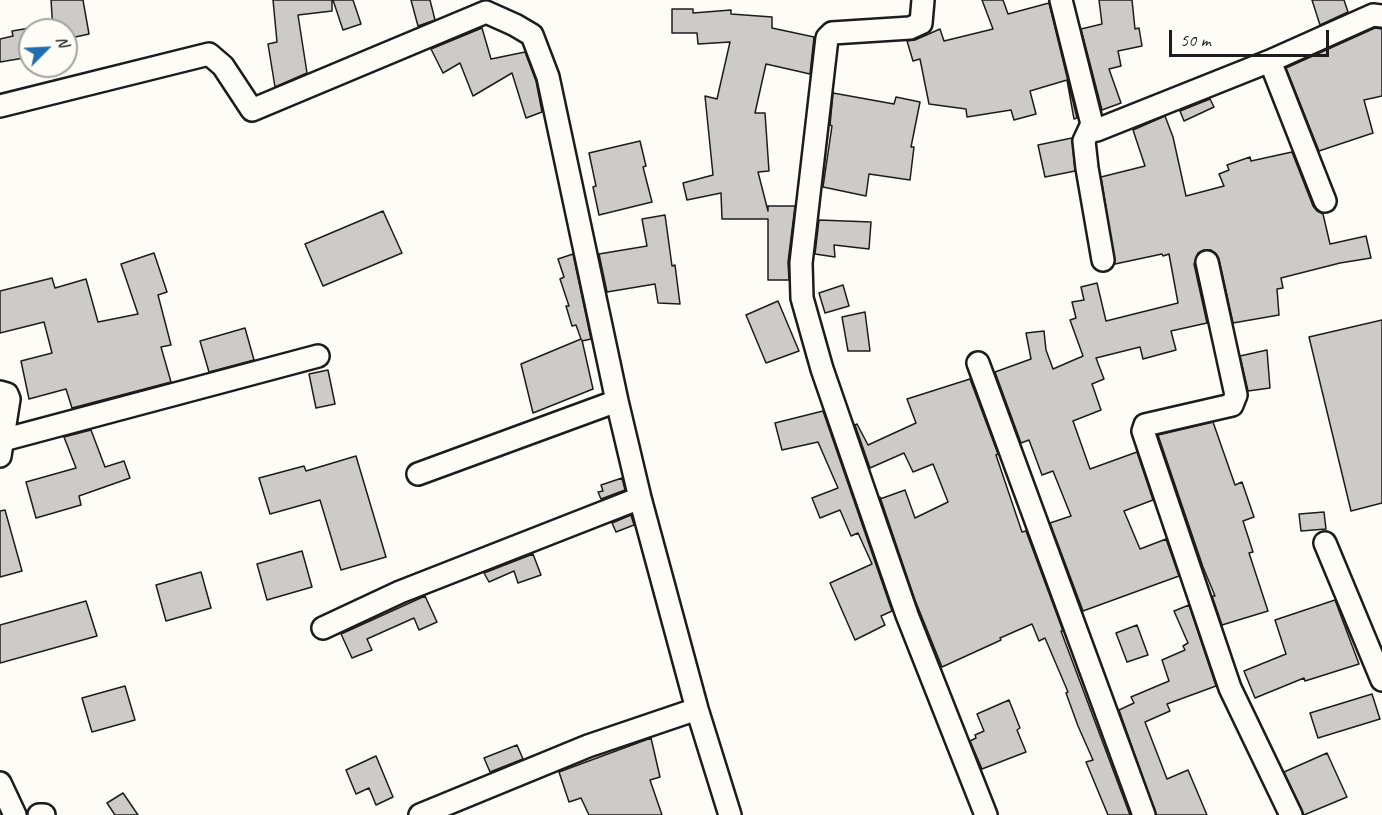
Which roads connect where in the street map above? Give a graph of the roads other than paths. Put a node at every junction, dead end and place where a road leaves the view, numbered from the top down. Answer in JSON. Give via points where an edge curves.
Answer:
{"nodes":[{"id":1,"x":923,"y":0,"type":"edge"},
{"id":2,"x":1061,"y":0,"type":"edge"},
{"id":3,"x":485,"y":6,"type":"edge"},
{"id":4,"x":1382,"y":15,"type":"edge"},
{"id":5,"x":1270,"y":61,"type":"junction"},
{"id":6,"x":0,"y":106,"type":"edge"},
{"id":7,"x":1092,"y":124,"type":"junction"},
{"id":8,"x":1325,"y":201,"type":"dead end"},
{"id":9,"x":1102,"y":260,"type":"dead end"},
{"id":10,"x":1207,"y":262,"type":"dead end"},
{"id":11,"x":318,"y":356,"type":"dead end"},
{"id":12,"x":978,"y":363,"type":"dead end"},
{"id":13,"x":0,"y":392,"type":"edge"},
{"id":14,"x":617,"y":401,"type":"junction"},
{"id":15,"x":2,"y":448,"type":"edge"},
{"id":16,"x":418,"y":474,"type":"dead end"},
{"id":17,"x":640,"y":498,"type":"junction"},
{"id":18,"x":1325,"y":543,"type":"dead end"},
{"id":19,"x":323,"y":628,"type":"dead end"},
{"id":20,"x":1382,"y":680,"type":"edge"},
{"id":21,"x":697,"y":709,"type":"junction"},
{"id":22,"x":0,"y":783,"type":"edge"},
{"id":23,"x":15,"y":815,"type":"edge"},
{"id":24,"x":39,"y":815,"type":"edge"},
{"id":25,"x":45,"y":815,"type":"edge"},
{"id":26,"x":420,"y":815,"type":"edge"},
{"id":27,"x":730,"y":815,"type":"edge"},
{"id":28,"x":986,"y":815,"type":"edge"},
{"id":29,"x":1144,"y":815,"type":"edge"},
{"id":30,"x":1291,"y":815,"type":"edge"}],
"edges":[{"from":1,"to":28,"type":"street","via":[[921,23],[910,28],[832,33],[827,38],[801,263],[802,298],[822,369],[907,615]]},
{"from":2,"to":7,"type":"street"},
{"from":3,"to":6,"type":"street","via":[[252,110],[223,66],[209,54]]},
{"from":3,"to":14,"type":"street","via":[[531,35],[548,77]]},
{"from":4,"to":5,"type":"street","via":[[1373,15]]},
{"from":5,"to":7,"type":"street","via":[[1097,130]]},
{"from":5,"to":8,"type":"street"},
{"from":7,"to":9,"type":"street","via":[[1084,141]]},
{"from":10,"to":30,"type":"street","via":[[1236,395],[1233,405],[1145,425],[1143,431],[1230,688]]},
{"from":11,"to":15,"type":"street"},
{"from":12,"to":29,"type":"street"},
{"from":13,"to":15,"type":"street","via":[[9,399]]},
{"from":14,"to":16,"type":"street"},
{"from":14,"to":17,"type":"street"},
{"from":17,"to":19,"type":"street","via":[[400,592]]},
{"from":17,"to":21,"type":"street"},
{"from":18,"to":20,"type":"street"},
{"from":21,"to":26,"type":"street","via":[[588,746]]},
{"from":21,"to":27,"type":"street"},
{"from":22,"to":23,"type":"street"},
{"from":24,"to":25,"type":"street"}]}
